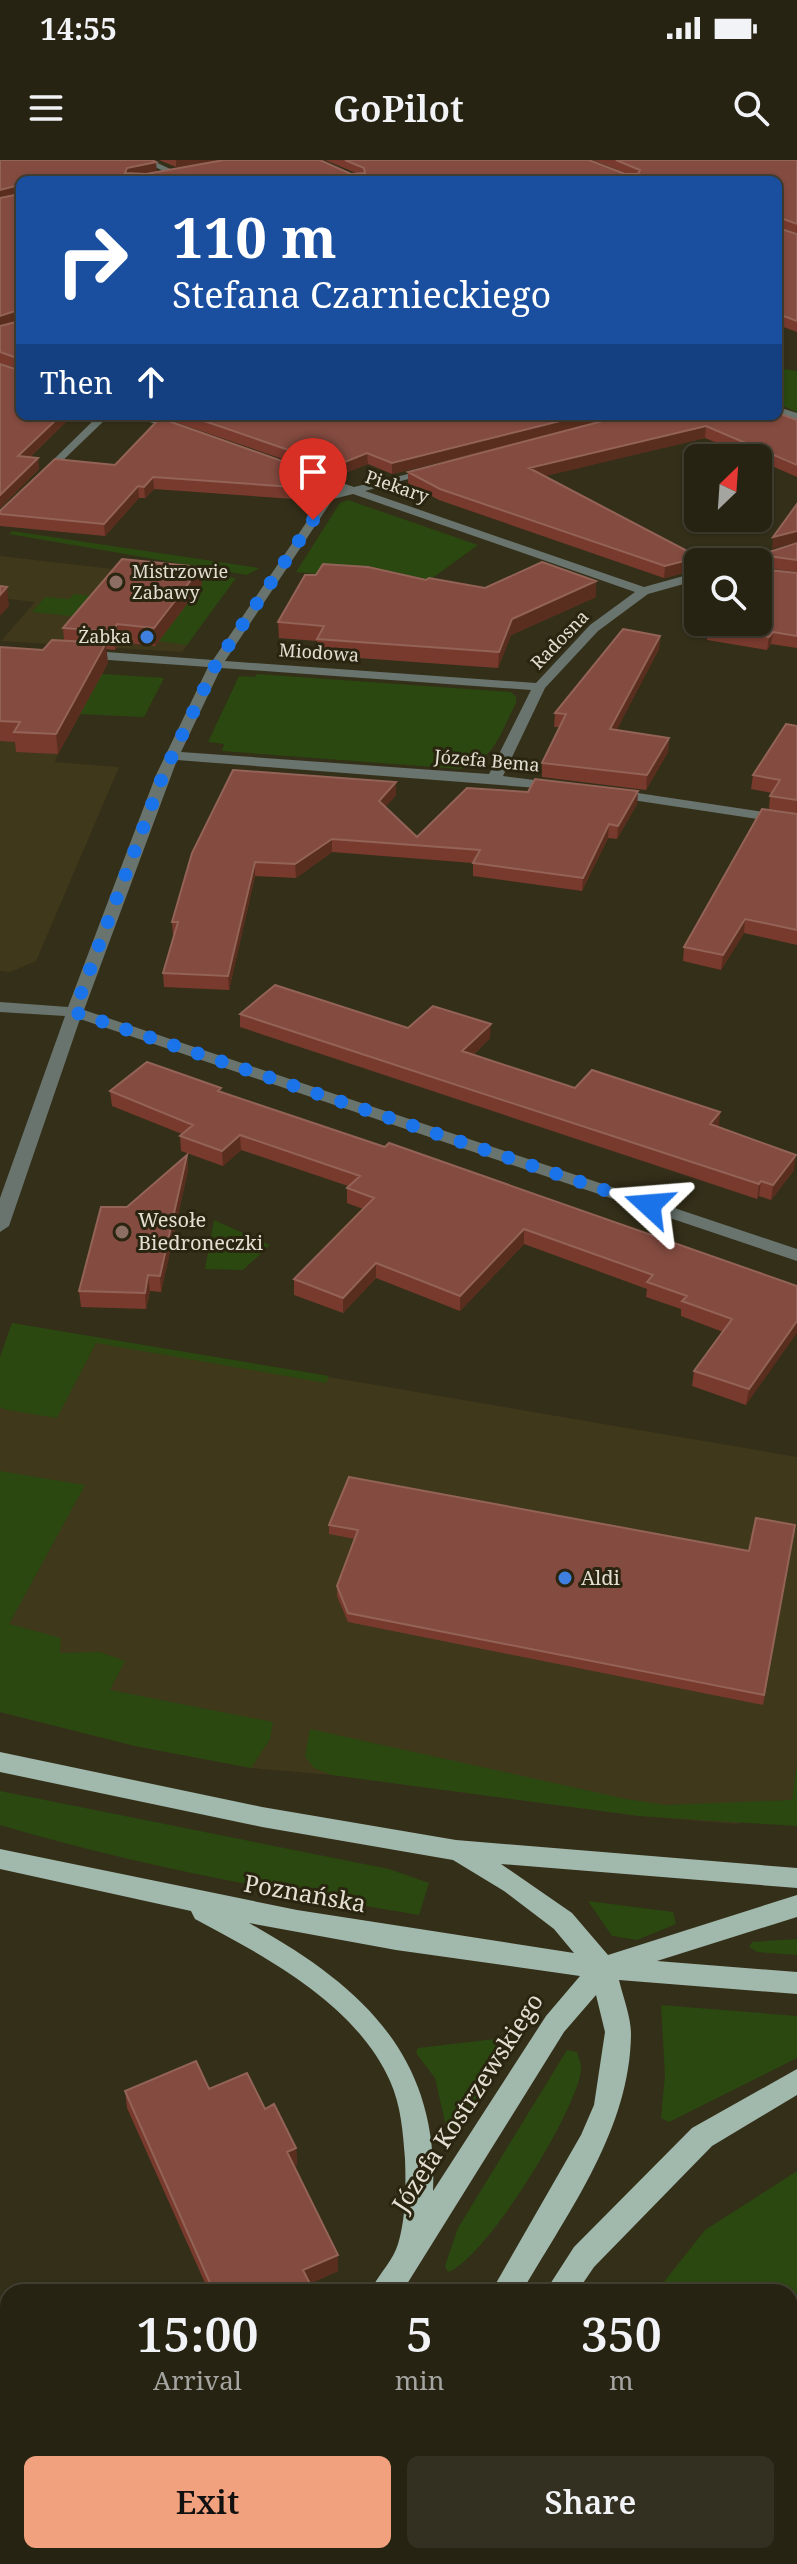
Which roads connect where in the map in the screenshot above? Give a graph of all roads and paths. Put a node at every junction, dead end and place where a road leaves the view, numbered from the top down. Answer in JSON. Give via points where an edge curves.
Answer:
{"nodes":[{"id":1,"x":144,"y":160,"type":"edge"},
{"id":2,"x":189,"y":170,"type":"edge"},
{"id":3,"x":175,"y":173,"type":"junction"},
{"id":4,"x":160,"y":175,"type":"edge"},
{"id":5,"x":100,"y":420,"type":"edge"},
{"id":6,"x":151,"y":420,"type":"edge"},
{"id":7,"x":200,"y":437,"type":"edge"},
{"id":8,"x":275,"y":463,"type":"edge"},
{"id":9,"x":452,"y":464,"type":"edge"},
{"id":10,"x":350,"y":490,"type":"junction"},
{"id":11,"x":0,"y":518,"type":"edge"},
{"id":12,"x":797,"y":548,"type":"edge"},
{"id":13,"x":772,"y":555,"type":"edge"},
{"id":14,"x":684,"y":580,"type":"edge"},
{"id":15,"x":644,"y":591,"type":"junction"},
{"id":16,"x":59,"y":652,"type":"edge"},
{"id":17,"x":216,"y":664,"type":"junction"},
{"id":18,"x":539,"y":687,"type":"junction"},
{"id":19,"x":172,"y":756,"type":"junction"},
{"id":20,"x":494,"y":779,"type":"junction"},
{"id":21,"x":797,"y":821,"type":"edge"},
{"id":22,"x":0,"y":1007,"type":"edge"},
{"id":23,"x":74,"y":1012,"type":"junction"},
{"id":24,"x":0,"y":1226,"type":"edge"},
{"id":25,"x":797,"y":1255,"type":"edge"},
{"id":26,"x":0,"y":1762,"type":"edge"},
{"id":27,"x":456,"y":1850,"type":"junction"},
{"id":28,"x":0,"y":1859,"type":"edge"},
{"id":29,"x":797,"y":1878,"type":"edge"},
{"id":30,"x":182,"y":1900,"type":"junction"},
{"id":31,"x":797,"y":1906,"type":"edge"},
{"id":32,"x":603,"y":1968,"type":"junction"},
{"id":33,"x":797,"y":1983,"type":"edge"},
{"id":34,"x":797,"y":2081,"type":"edge"},
{"id":35,"x":412,"y":2247,"type":"junction"},
{"id":36,"x":390,"y":2284,"type":"edge"},
{"id":37,"x":511,"y":2284,"type":"edge"},
{"id":38,"x":565,"y":2284,"type":"edge"}],
"edges":[{"from":1,"to":3,"type":"street"},
{"from":2,"to":3,"type":"street"},
{"from":3,"to":4,"type":"street"},
{"from":5,"to":11,"type":"street"},
{"from":6,"to":7,"type":"street"},
{"from":8,"to":10,"type":"street","name":"Piekary"},
{"from":9,"to":10,"type":"street"},
{"from":10,"to":15,"type":"street","name":"Piekary"},
{"from":10,"to":17,"type":"street","via":[[329,497]]},
{"from":12,"to":13,"type":"street"},
{"from":14,"to":15,"type":"street","name":"Radosna"},
{"from":15,"to":18,"type":"street","name":"Radosna","via":[[594,628]]},
{"from":16,"to":17,"type":"street","name":"Miodowa"},
{"from":17,"to":18,"type":"street","name":"Miodowa"},
{"from":17,"to":19,"type":"street"},
{"from":18,"to":20,"type":"street","name":"Radosna"},
{"from":19,"to":20,"type":"street","name":"Józefa Bema"},
{"from":19,"to":23,"type":"street"},
{"from":20,"to":21,"type":"street","name":"Józefa Bema"},
{"from":22,"to":23,"type":"street"},
{"from":23,"to":24,"type":"street"},
{"from":23,"to":25,"type":"street"},
{"from":26,"to":27,"type":"main road","via":[[262,1817]]},
{"from":27,"to":29,"type":"main road"},
{"from":27,"to":32,"type":"main road","via":[[563,1921]]},
{"from":28,"to":30,"type":"main road","name":"Poznańska"},
{"from":30,"to":32,"type":"main road","name":"Poznańska","via":[[438,1946]]},
{"from":30,"to":35,"type":"main road","via":[[281,1955],[342,1999],[380,2039],[401,2073],[413,2110],[420,2171]]},
{"from":31,"to":32,"type":"main road"},
{"from":32,"to":33,"type":"main road","name":"Poznańska"},
{"from":32,"to":35,"type":"main road","name":"Józefa Kostrzewskiego","via":[[555,2024]]},
{"from":32,"to":37,"type":"main road","via":[[618,2032],[608,2105]]},
{"from":34,"to":38,"type":"main road","via":[[702,2137],[584,2257]]},
{"from":35,"to":36,"type":"main road","name":"Józefa Kostrzewskiego"}]}
